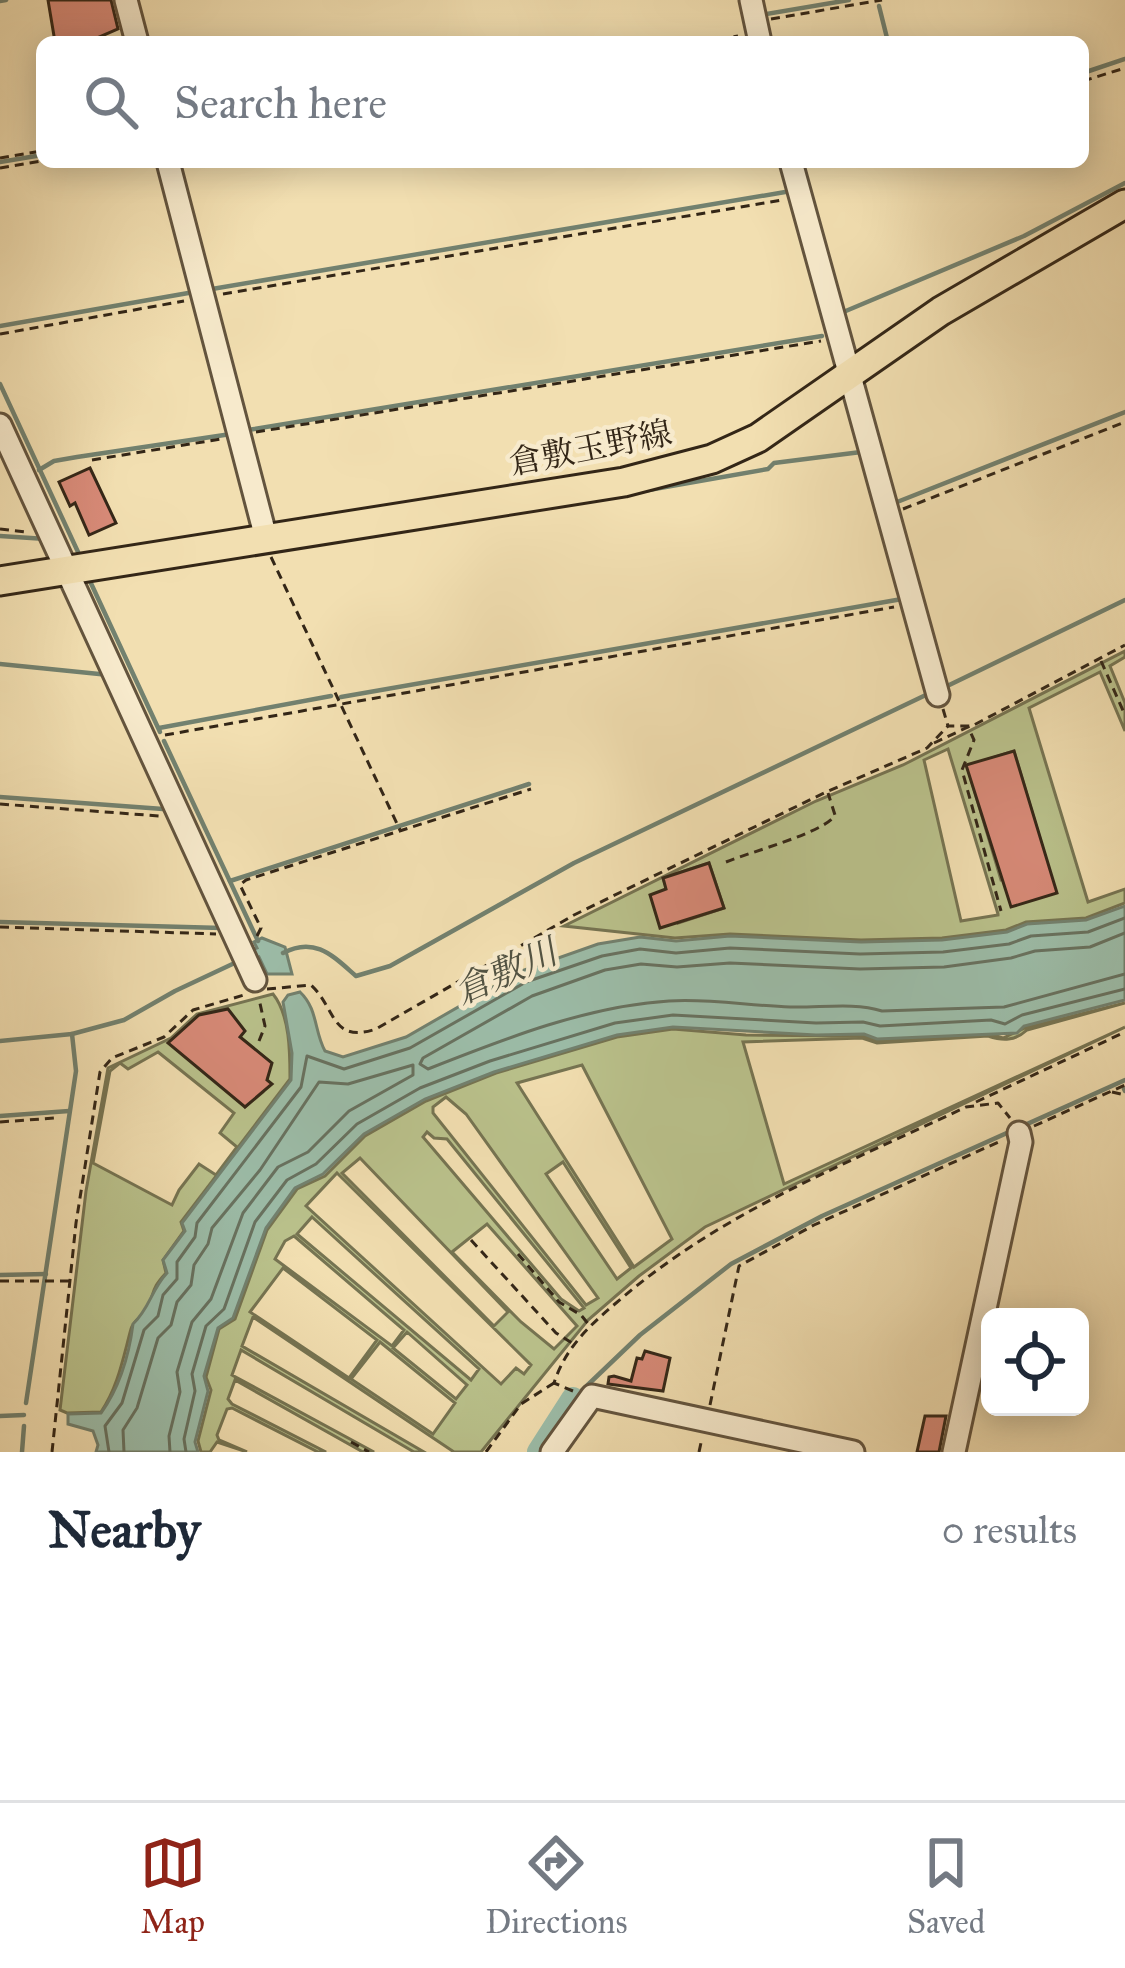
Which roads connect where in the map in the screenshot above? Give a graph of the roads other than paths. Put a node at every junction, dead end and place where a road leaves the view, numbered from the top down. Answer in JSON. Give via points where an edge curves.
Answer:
{"nodes":[{"id":1,"x":126,"y":0,"type":"edge"},
{"id":2,"x":751,"y":0,"type":"edge"},
{"id":3,"x":761,"y":30,"type":"edge"},
{"id":4,"x":135,"y":36,"type":"edge"},
{"id":5,"x":170,"y":168,"type":"edge"},
{"id":6,"x":792,"y":168,"type":"edge"},
{"id":7,"x":1125,"y":204,"type":"edge"},
{"id":8,"x":851,"y":376,"type":"junction"},
{"id":9,"x":0,"y":425,"type":"edge"},
{"id":10,"x":266,"y":538,"type":"junction"},
{"id":11,"x":65,"y":569,"type":"junction"},
{"id":12,"x":0,"y":581,"type":"edge"},
{"id":13,"x":937,"y":690,"type":"road end"},
{"id":14,"x":245,"y":958,"type":"road end"},
{"id":15,"x":1016,"y":1129,"type":"road end"},
{"id":16,"x":552,"y":1452,"type":"edge"},
{"id":17,"x":853,"y":1452,"type":"edge"},
{"id":18,"x":954,"y":1452,"type":"edge"}],
"edges":[{"from":1,"to":4,"type":"street"},
{"from":2,"to":3,"type":"street"},
{"from":5,"to":10,"type":"street"},
{"from":6,"to":8,"type":"street"},
{"from":7,"to":8,"type":"main road","name":"倉敷玉野線","via":[[998,275]]},
{"from":8,"to":10,"type":"main road","name":"倉敷玉野線","via":[[758,438],[668,472]]},
{"from":8,"to":13,"type":"street"},
{"from":9,"to":11,"type":"street"},
{"from":10,"to":11,"type":"main road","name":"倉敷玉野線"},
{"from":11,"to":12,"type":"main road","name":"倉敷玉野線"},
{"from":11,"to":14,"type":"street"},
{"from":15,"to":18,"type":"street","via":[[1021,1142]]},
{"from":16,"to":17,"type":"street","via":[[592,1396]]}]}
